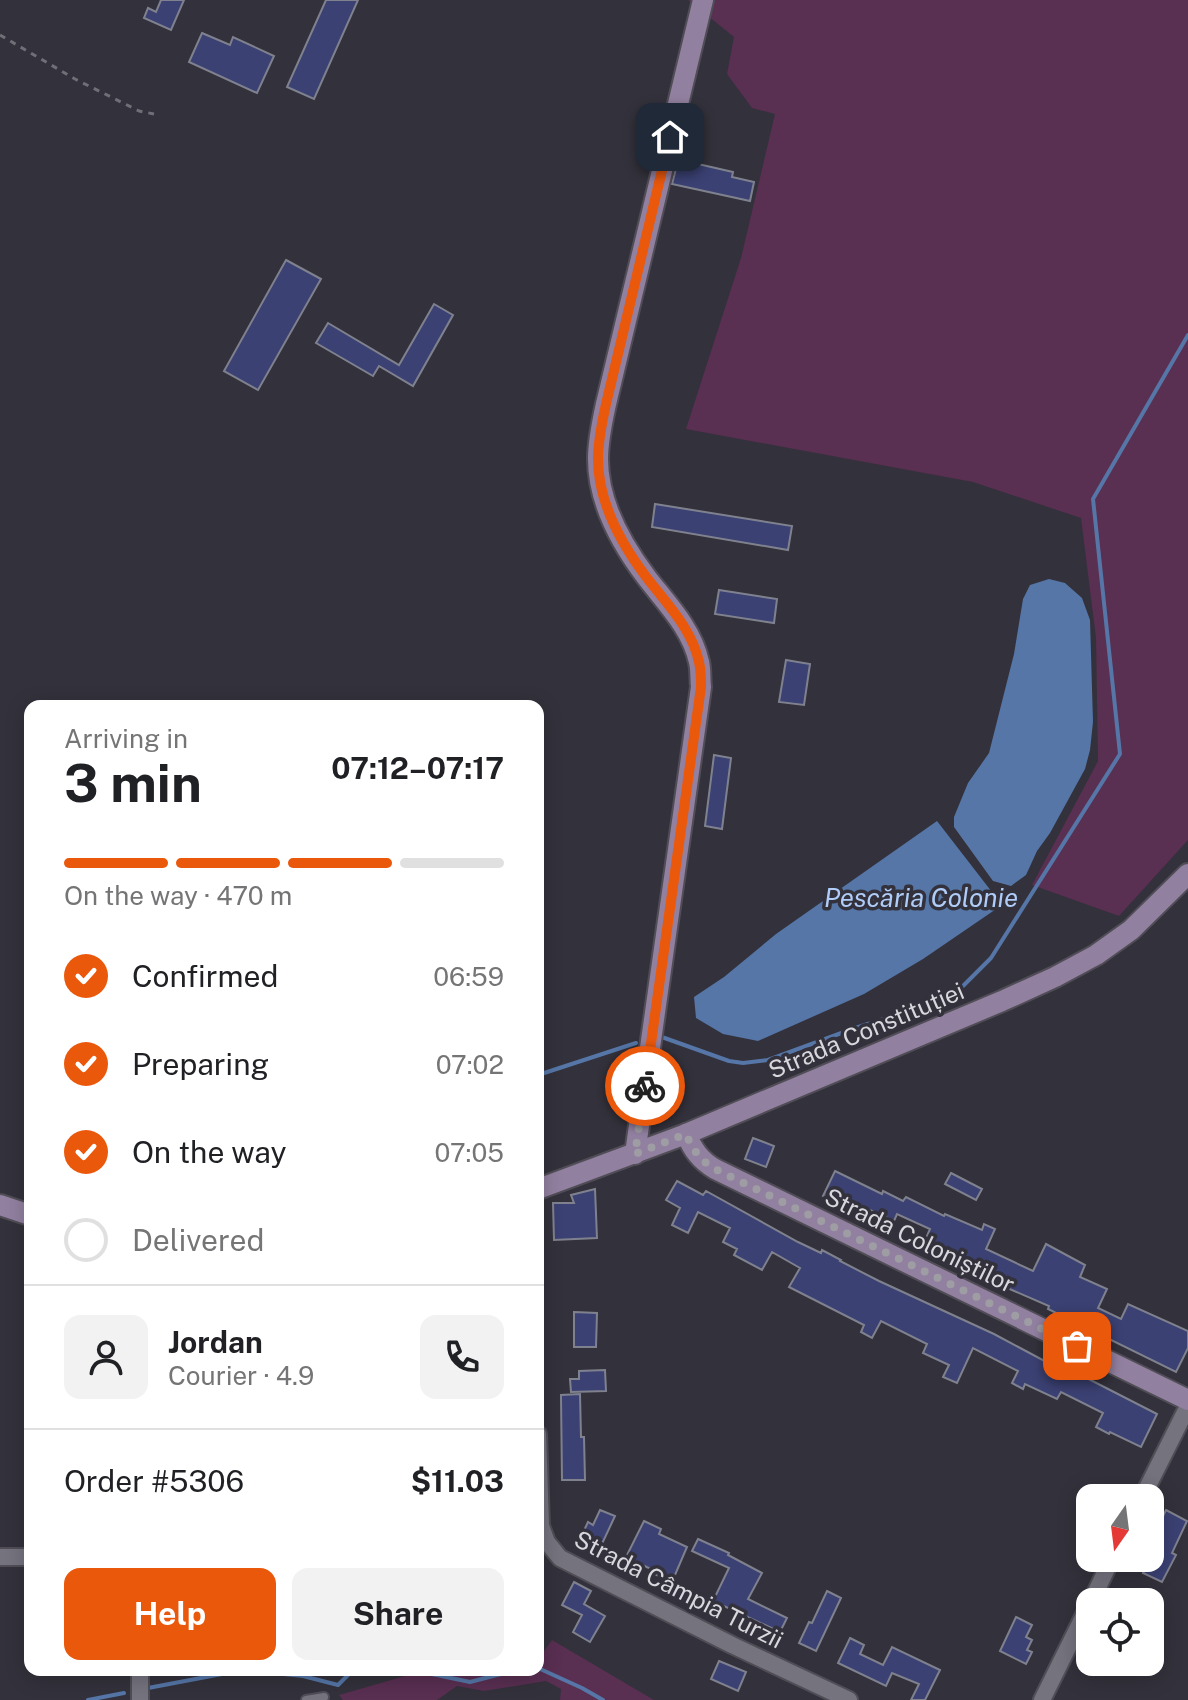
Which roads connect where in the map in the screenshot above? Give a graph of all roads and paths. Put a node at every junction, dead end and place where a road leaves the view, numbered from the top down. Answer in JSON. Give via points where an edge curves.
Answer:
{"nodes":[{"id":1,"x":703,"y":0,"type":"edge"},
{"id":2,"x":0,"y":35,"type":"edge"},
{"id":3,"x":154,"y":114,"type":"dead end"},
{"id":4,"x":1188,"y":874,"type":"edge"},
{"id":5,"x":686,"y":1134,"type":"junction"},
{"id":6,"x":635,"y":1154,"type":"junction"},
{"id":7,"x":544,"y":1187,"type":"edge"},
{"id":8,"x":0,"y":1205,"type":"edge"},
{"id":9,"x":24,"y":1213,"type":"edge"},
{"id":10,"x":1188,"y":1403,"type":"edge"},
{"id":11,"x":1149,"y":1484,"type":"edge"},
{"id":12,"x":544,"y":1534,"type":"edge"},
{"id":13,"x":0,"y":1557,"type":"edge"},
{"id":14,"x":24,"y":1557,"type":"edge"},
{"id":15,"x":1076,"y":1631,"type":"edge"},
{"id":16,"x":140,"y":1676,"type":"edge"},
{"id":17,"x":324,"y":1697,"type":"dead end"},
{"id":18,"x":140,"y":1700,"type":"edge"},
{"id":19,"x":306,"y":1700,"type":"edge"},
{"id":20,"x":849,"y":1700,"type":"edge"},
{"id":21,"x":1042,"y":1700,"type":"edge"}],
"edges":[{"from":1,"to":6,"type":"street","via":[[606,404],[598,461],[612,522],[685,628],[699,663],[701,687]]},
{"from":2,"to":3,"type":"path","via":[[75,79]]},
{"from":4,"to":5,"type":"street","name":"Strada Constituției","via":[[1131,930],[1055,977]]},
{"from":5,"to":6,"type":"street","name":"Strada Constituției"},
{"from":5,"to":10,"type":"street","name":"Strada Coloniștilor","via":[[694,1151],[715,1169]]},
{"from":6,"to":7,"type":"street","name":"Strada Constituției"},
{"from":8,"to":9,"type":"street"},
{"from":10,"to":11,"type":"street"},
{"from":12,"to":20,"type":"street","name":"Strada Câmpia Turzii","via":[[560,1558]]},
{"from":13,"to":14,"type":"street"},
{"from":15,"to":21,"type":"street"},
{"from":16,"to":18,"type":"street"},
{"from":17,"to":19,"type":"lane"}]}
